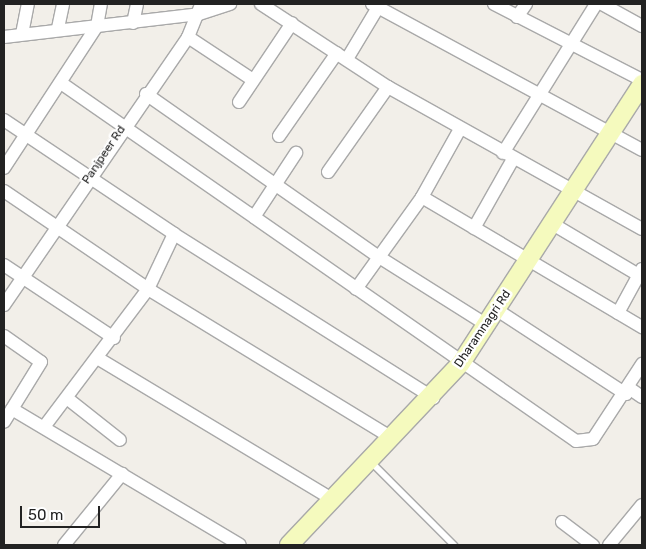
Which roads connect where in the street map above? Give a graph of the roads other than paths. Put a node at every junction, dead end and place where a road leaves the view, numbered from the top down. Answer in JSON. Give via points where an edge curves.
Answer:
{"nodes":[{"id":1,"x":28,"y":4,"type":"edge"},
{"id":2,"x":63,"y":4,"type":"edge"},
{"id":3,"x":101,"y":4,"type":"edge"},
{"id":4,"x":137,"y":4,"type":"edge"},
{"id":5,"x":230,"y":4,"type":"edge"},
{"id":6,"x":261,"y":4,"type":"edge"},
{"id":7,"x":494,"y":4,"type":"edge"},
{"id":8,"x":526,"y":4,"type":"edge"},
{"id":9,"x":596,"y":4,"type":"edge"},
{"id":10,"x":602,"y":4,"type":"edge"},
{"id":11,"x":377,"y":5,"type":"edge"},
{"id":12,"x":200,"y":9,"type":"edge"},
{"id":13,"x":517,"y":17,"type":"junction"},
{"id":14,"x":133,"y":22,"type":"junction"},
{"id":15,"x":292,"y":23,"type":"junction"},
{"id":16,"x":97,"y":26,"type":"junction"},
{"id":17,"x":642,"y":26,"type":"edge"},
{"id":18,"x":58,"y":28,"type":"junction"},
{"id":19,"x":22,"y":34,"type":"junction"},
{"id":20,"x":4,"y":37,"type":"edge"},
{"id":21,"x":188,"y":37,"type":"junction"},
{"id":22,"x":569,"y":44,"type":"junction"},
{"id":23,"x":342,"y":56,"type":"junction"},
{"id":24,"x":253,"y":80,"type":"junction"},
{"id":25,"x":642,"y":82,"type":"edge"},
{"id":26,"x":61,"y":83,"type":"junction"},
{"id":27,"x":388,"y":87,"type":"junction"},
{"id":28,"x":146,"y":94,"type":"junction"},
{"id":29,"x":538,"y":96,"type":"junction"},
{"id":30,"x":240,"y":102,"type":"dead end"},
{"id":31,"x":4,"y":120,"type":"edge"},
{"id":32,"x":124,"y":126,"type":"junction"},
{"id":33,"x":460,"y":129,"type":"junction"},
{"id":34,"x":610,"y":133,"type":"junction"},
{"id":35,"x":26,"y":135,"type":"junction"},
{"id":36,"x":279,"y":136,"type":"dead end"},
{"id":37,"x":642,"y":150,"type":"edge"},
{"id":38,"x":296,"y":153,"type":"dead end"},
{"id":39,"x":508,"y":156,"type":"junction"},
{"id":40,"x":4,"y":168,"type":"edge"},
{"id":41,"x":328,"y":172,"type":"dead end"},
{"id":42,"x":88,"y":179,"type":"junction"},
{"id":43,"x":275,"y":184,"type":"junction"},
{"id":44,"x":571,"y":190,"type":"junction"},
{"id":45,"x":4,"y":191,"type":"edge"},
{"id":46,"x":422,"y":197,"type":"junction"},
{"id":47,"x":254,"y":216,"type":"junction"},
{"id":48,"x":551,"y":222,"type":"junction"},
{"id":49,"x":57,"y":226,"type":"junction"},
{"id":50,"x":474,"y":228,"type":"junction"},
{"id":51,"x":642,"y":228,"type":"edge"},
{"id":52,"x":174,"y":234,"type":"junction"},
{"id":53,"x":379,"y":257,"type":"junction"},
{"id":54,"x":528,"y":261,"type":"junction"},
{"id":55,"x":4,"y":265,"type":"edge"},
{"id":56,"x":641,"y":273,"type":"edge"},
{"id":57,"x":22,"y":277,"type":"junction"},
{"id":58,"x":148,"y":289,"type":"junction"},
{"id":59,"x":356,"y":289,"type":"junction"},
{"id":60,"x":4,"y":305,"type":"edge"},
{"id":61,"x":497,"y":310,"type":"junction"},
{"id":62,"x":618,"y":313,"type":"junction"},
{"id":63,"x":487,"y":325,"type":"junction"},
{"id":64,"x":642,"y":327,"type":"edge"},
{"id":65,"x":4,"y":336,"type":"edge"},
{"id":66,"x":114,"y":338,"type":"junction"},
{"id":67,"x":99,"y":359,"type":"junction"},
{"id":68,"x":461,"y":363,"type":"junction"},
{"id":69,"x":642,"y":364,"type":"edge"},
{"id":70,"x":628,"y":391,"type":"junction"},
{"id":71,"x":642,"y":397,"type":"edge"},
{"id":72,"x":433,"y":398,"type":"junction"},
{"id":73,"x":68,"y":399,"type":"junction"},
{"id":74,"x":12,"y":409,"type":"junction"},
{"id":75,"x":4,"y":422,"type":"edge"},
{"id":76,"x":44,"y":427,"type":"junction"},
{"id":77,"x":390,"y":437,"type":"junction"},
{"id":78,"x":120,"y":440,"type":"dead end"},
{"id":79,"x":369,"y":460,"type":"junction"},
{"id":80,"x":122,"y":474,"type":"junction"},
{"id":81,"x":332,"y":498,"type":"junction"},
{"id":82,"x":642,"y":505,"type":"edge"},
{"id":83,"x":562,"y":522,"type":"dead end"},
{"id":84,"x":64,"y":545,"type":"edge"},
{"id":85,"x":240,"y":545,"type":"edge"},
{"id":86,"x":289,"y":545,"type":"edge"},
{"id":87,"x":454,"y":545,"type":"edge"},
{"id":88,"x":593,"y":545,"type":"edge"},
{"id":89,"x":609,"y":545,"type":"edge"}],
"edges":[{"from":1,"to":19,"type":"street"},
{"from":2,"to":18,"type":"street"},
{"from":3,"to":16,"type":"street"},
{"from":4,"to":14,"type":"street"},
{"from":5,"to":12,"type":"street"},
{"from":6,"to":15,"type":"street"},
{"from":7,"to":13,"type":"street"},
{"from":8,"to":13,"type":"street"},
{"from":9,"to":22,"type":"street"},
{"from":10,"to":17,"type":"street"},
{"from":11,"to":23,"type":"street"},
{"from":11,"to":29,"type":"street"},
{"from":12,"to":14,"type":"street"},
{"from":12,"to":21,"type":"street","name":"Panjpeer Rd"},
{"from":13,"to":22,"type":"street"},
{"from":14,"to":16,"type":"street"},
{"from":15,"to":23,"type":"street"},
{"from":15,"to":24,"type":"street"},
{"from":16,"to":18,"type":"street"},
{"from":16,"to":26,"type":"street"},
{"from":18,"to":19,"type":"street"},
{"from":19,"to":20,"type":"street"},
{"from":21,"to":24,"type":"street"},
{"from":21,"to":28,"type":"street","name":"Panjpeer Rd"},
{"from":22,"to":25,"type":"street"},
{"from":22,"to":29,"type":"street"},
{"from":23,"to":27,"type":"street"},
{"from":23,"to":36,"type":"street"},
{"from":24,"to":30,"type":"street"},
{"from":25,"to":34,"type":"street","name":"Dharamnagri Rd"},
{"from":26,"to":32,"type":"street"},
{"from":26,"to":35,"type":"street"},
{"from":27,"to":33,"type":"street"},
{"from":27,"to":41,"type":"street"},
{"from":28,"to":32,"type":"street","name":"Panjpeer Rd"},
{"from":28,"to":43,"type":"street"},
{"from":29,"to":34,"type":"street"},
{"from":29,"to":39,"type":"street"},
{"from":31,"to":35,"type":"street"},
{"from":32,"to":42,"type":"street","name":"Panjpeer Rd"},
{"from":32,"to":47,"type":"street"},
{"from":33,"to":39,"type":"street"},
{"from":33,"to":46,"type":"street"},
{"from":34,"to":37,"type":"street"},
{"from":34,"to":44,"type":"street","name":"Dharamnagri Rd"},
{"from":35,"to":40,"type":"street"},
{"from":35,"to":42,"type":"street"},
{"from":38,"to":43,"type":"street"},
{"from":39,"to":44,"type":"street"},
{"from":39,"to":50,"type":"street"},
{"from":42,"to":49,"type":"street","name":"Panjpeer Rd"},
{"from":42,"to":52,"type":"street"},
{"from":43,"to":47,"type":"street"},
{"from":43,"to":53,"type":"street"},
{"from":44,"to":48,"type":"street","name":"Dharamnagri Rd"},
{"from":44,"to":51,"type":"street"},
{"from":45,"to":49,"type":"street"},
{"from":46,"to":50,"type":"street"},
{"from":46,"to":53,"type":"street"},
{"from":47,"to":59,"type":"street"},
{"from":48,"to":54,"type":"street","name":"Dharamnagri Rd"},
{"from":48,"to":56,"type":"street"},
{"from":49,"to":57,"type":"street","name":"Panjpeer Rd"},
{"from":49,"to":58,"type":"street"},
{"from":50,"to":54,"type":"street"},
{"from":52,"to":58,"type":"street"},
{"from":52,"to":72,"type":"street"},
{"from":53,"to":59,"type":"street"},
{"from":53,"to":63,"type":"street"},
{"from":54,"to":61,"type":"street","name":"Dharamnagri Rd"},
{"from":54,"to":62,"type":"street"},
{"from":55,"to":57,"type":"street"},
{"from":56,"to":62,"type":"street"},
{"from":57,"to":60,"type":"street","name":"Panjpeer Rd"},
{"from":57,"to":66,"type":"street"},
{"from":58,"to":66,"type":"street"},
{"from":58,"to":77,"type":"street"},
{"from":59,"to":68,"type":"street"},
{"from":61,"to":63,"type":"street","name":"Dharamnagri Rd"},
{"from":61,"to":70,"type":"street"},
{"from":62,"to":64,"type":"street"},
{"from":63,"to":68,"type":"street","name":"Dharamnagri Rd"},
{"from":65,"to":74,"type":"street","via":[[41,362]]},
{"from":66,"to":67,"type":"street"},
{"from":67,"to":73,"type":"street"},
{"from":67,"to":81,"type":"street"},
{"from":68,"to":70,"type":"street","via":[[576,441],[593,440]]},
{"from":68,"to":72,"type":"street","name":"Dharamnagri Rd"},
{"from":69,"to":70,"type":"street"},
{"from":70,"to":71,"type":"street"},
{"from":72,"to":77,"type":"street","name":"Dharamnagri Rd"},
{"from":73,"to":76,"type":"street"},
{"from":73,"to":78,"type":"street"},
{"from":74,"to":75,"type":"street"},
{"from":74,"to":76,"type":"street"},
{"from":76,"to":80,"type":"street"},
{"from":77,"to":79,"type":"street","name":"Dharamnagri Rd"},
{"from":79,"to":81,"type":"street","name":"Dharamnagri Rd"},
{"from":79,"to":87,"type":"lane"},
{"from":80,"to":84,"type":"street"},
{"from":80,"to":85,"type":"street"},
{"from":81,"to":86,"type":"street","name":"Dharamnagri Rd"},
{"from":82,"to":89,"type":"street"},
{"from":83,"to":88,"type":"street"}]}
